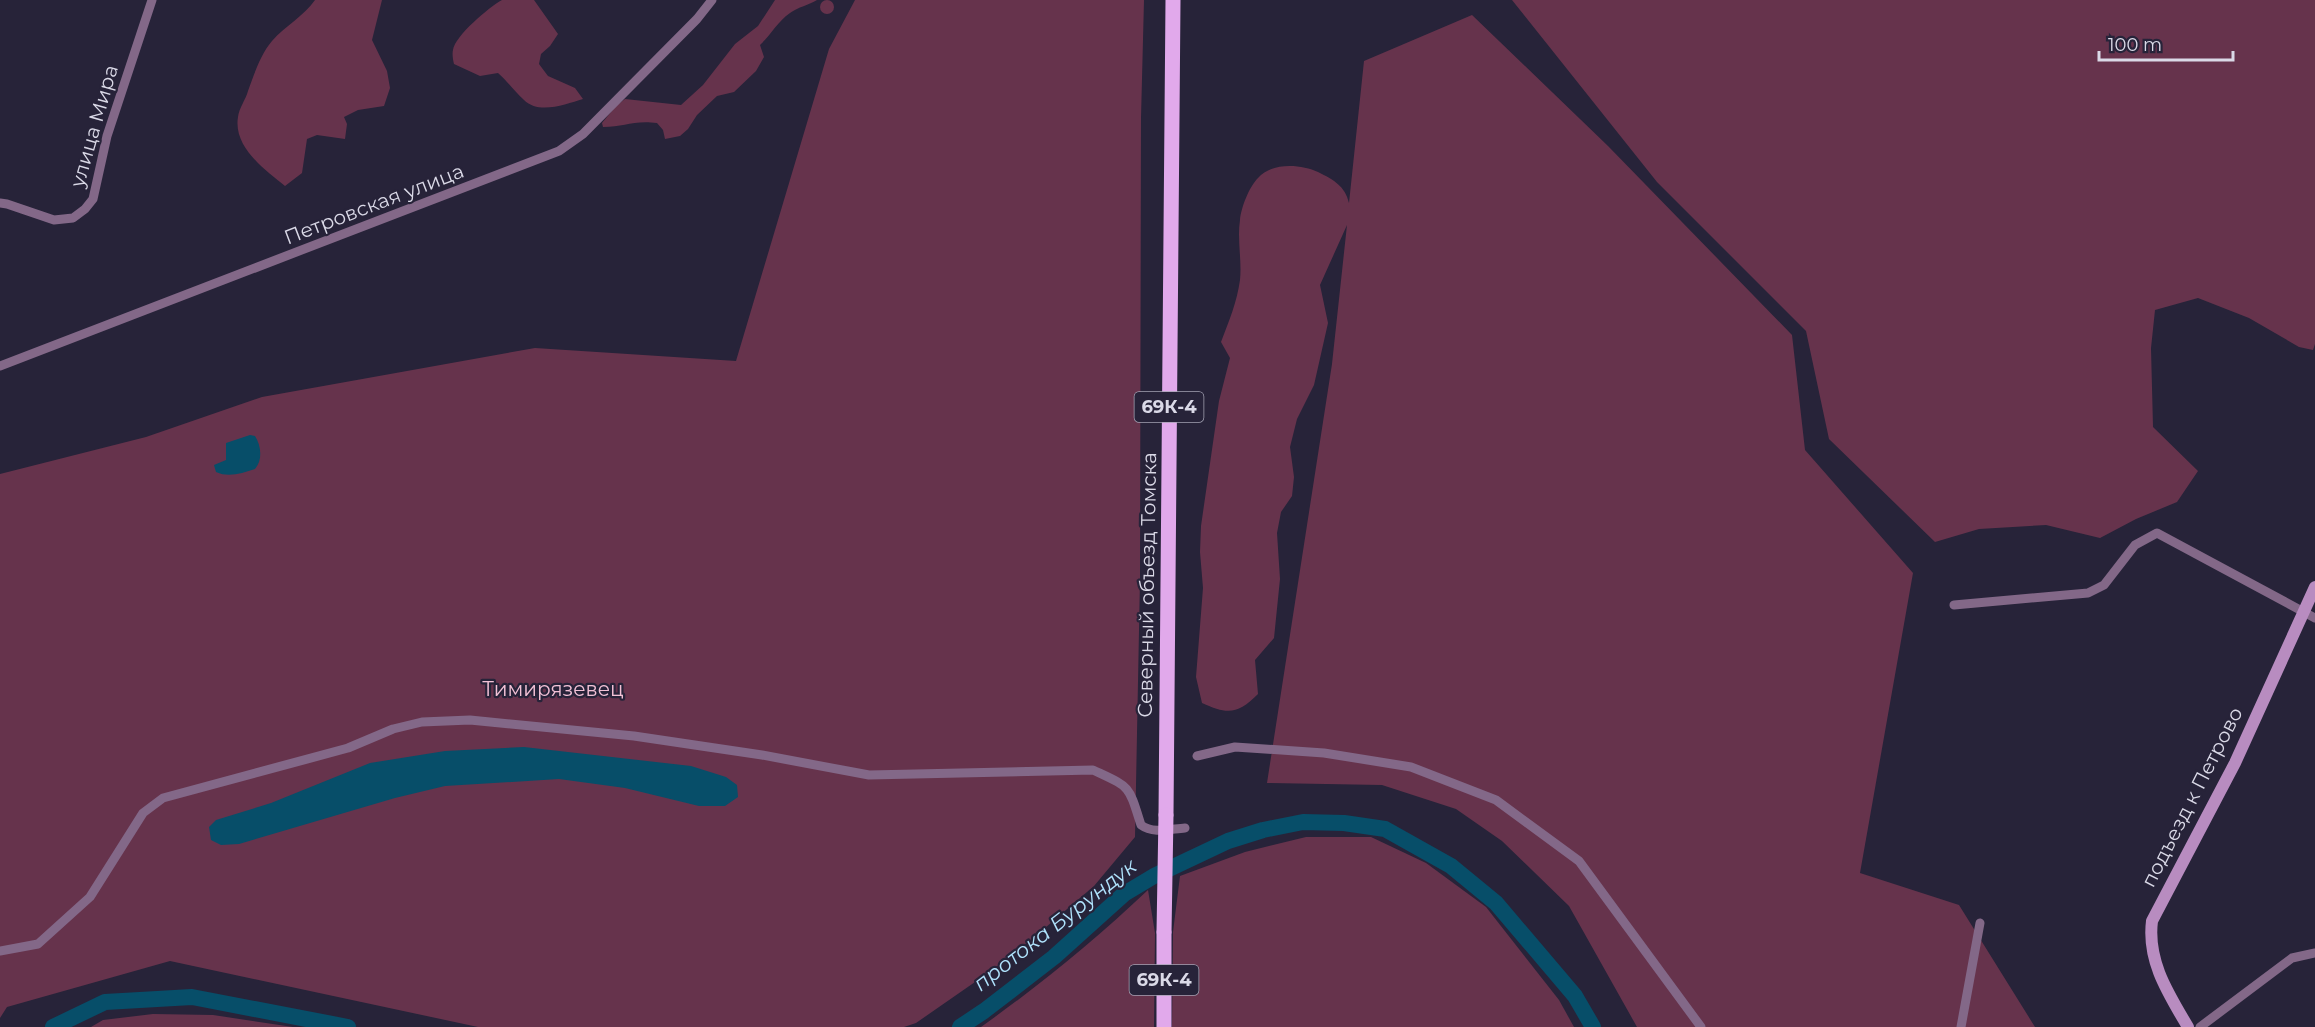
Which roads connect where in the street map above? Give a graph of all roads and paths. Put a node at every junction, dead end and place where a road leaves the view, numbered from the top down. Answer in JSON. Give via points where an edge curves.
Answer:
{"nodes":[{"id":1,"x":152,"y":0,"type":"edge"},
{"id":2,"x":711,"y":0,"type":"edge"},
{"id":3,"x":1173,"y":0,"type":"edge"},
{"id":4,"x":0,"y":204,"type":"edge"},
{"id":5,"x":0,"y":366,"type":"edge"},
{"id":6,"x":2315,"y":587,"type":"edge"},
{"id":7,"x":1954,"y":605,"type":"dead end"},
{"id":8,"x":2310,"y":614,"type":"edge"},
{"id":9,"x":1197,"y":756,"type":"dead end"},
{"id":10,"x":1185,"y":828,"type":"dead end"},
{"id":11,"x":1980,"y":923,"type":"dead end"},
{"id":12,"x":0,"y":951,"type":"edge"},
{"id":13,"x":2315,"y":953,"type":"edge"},
{"id":14,"x":1164,"y":1027,"type":"edge"},
{"id":15,"x":1701,"y":1027,"type":"edge"},
{"id":16,"x":1961,"y":1027,"type":"edge"},
{"id":17,"x":2188,"y":1027,"type":"edge"},
{"id":18,"x":2200,"y":1027,"type":"edge"}],
"edges":[{"from":1,"to":4,"type":"street","name":"улица Мира","via":[[106,136],[93,199],[73,218],[63,220]]},
{"from":2,"to":5,"type":"street","name":"Петровская улица","via":[[697,19],[583,134],[559,152]]},
{"from":3,"to":14,"type":"main road","name":"Северный объезд Томска","number":"69К-4","bridge":true},
{"from":6,"to":8,"type":"street","name":"подъезд к Петрово"},
{"from":7,"to":8,"type":"street","via":[[2088,593],[2104,585],[2135,545],[2157,532]]},
{"from":8,"to":17,"type":"street","name":"подъезд к Петрово","via":[[2152,921],[2150,939],[2155,960],[2168,994]]},
{"from":9,"to":15,"type":"street","via":[[1235,747],[1324,753],[1411,767],[1496,800],[1579,861]]},
{"from":10,"to":12,"type":"street","via":[[1145,828],[1130,790],[1093,770],[869,775],[634,736],[470,720],[422,722],[393,729],[348,748],[163,798],[143,813],[90,897],[38,944]]},
{"from":11,"to":16,"type":"street"},
{"from":13,"to":18,"type":"street","via":[[2292,958]]}]}
